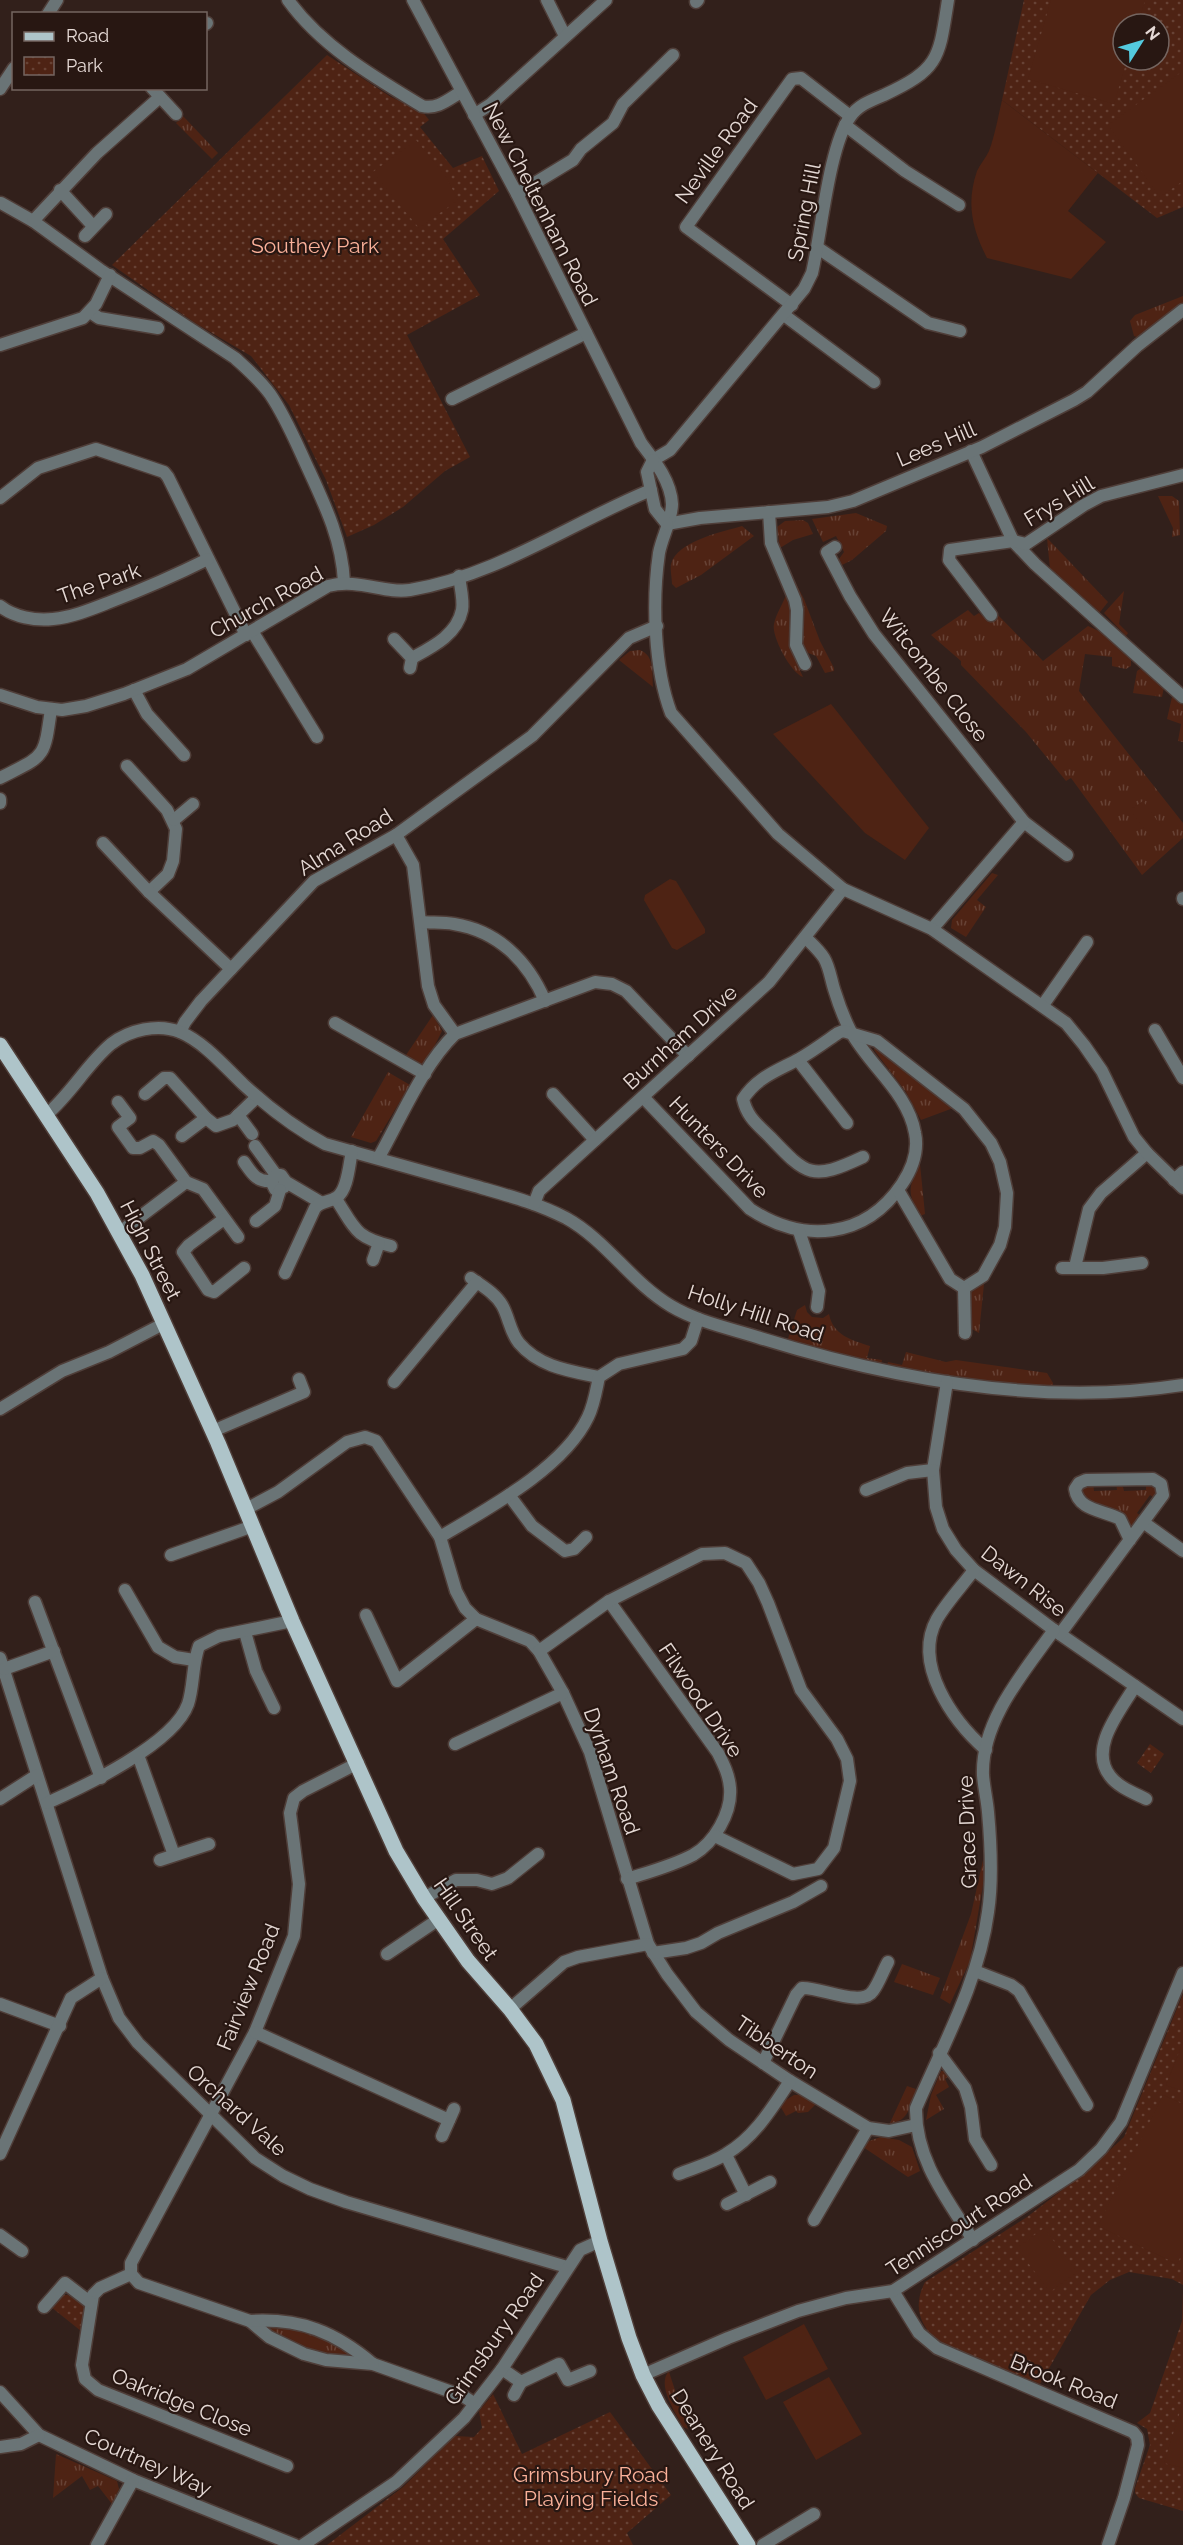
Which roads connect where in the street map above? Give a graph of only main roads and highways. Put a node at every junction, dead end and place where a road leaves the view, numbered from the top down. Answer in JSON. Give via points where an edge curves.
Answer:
{"nodes":[{"id":1,"x":0,"y":1045,"type":"edge"},
{"id":2,"x":237,"y":1489,"type":"joint"},
{"id":3,"x":643,"y":2375,"type":"joint"},
{"id":4,"x":748,"y":2545,"type":"edge"}],
"edges":[{"from":1,"to":2,"type":"main road","name":"High Street","via":[[120,1232],[165,1323]]},
{"from":2,"to":3,"type":"main road","name":"Hill Street","via":[[396,1851],[468,1961],[536,2044],[563,2100],[600,2241]]},
{"from":3,"to":4,"type":"main road","name":"Deanery Road"}]}
